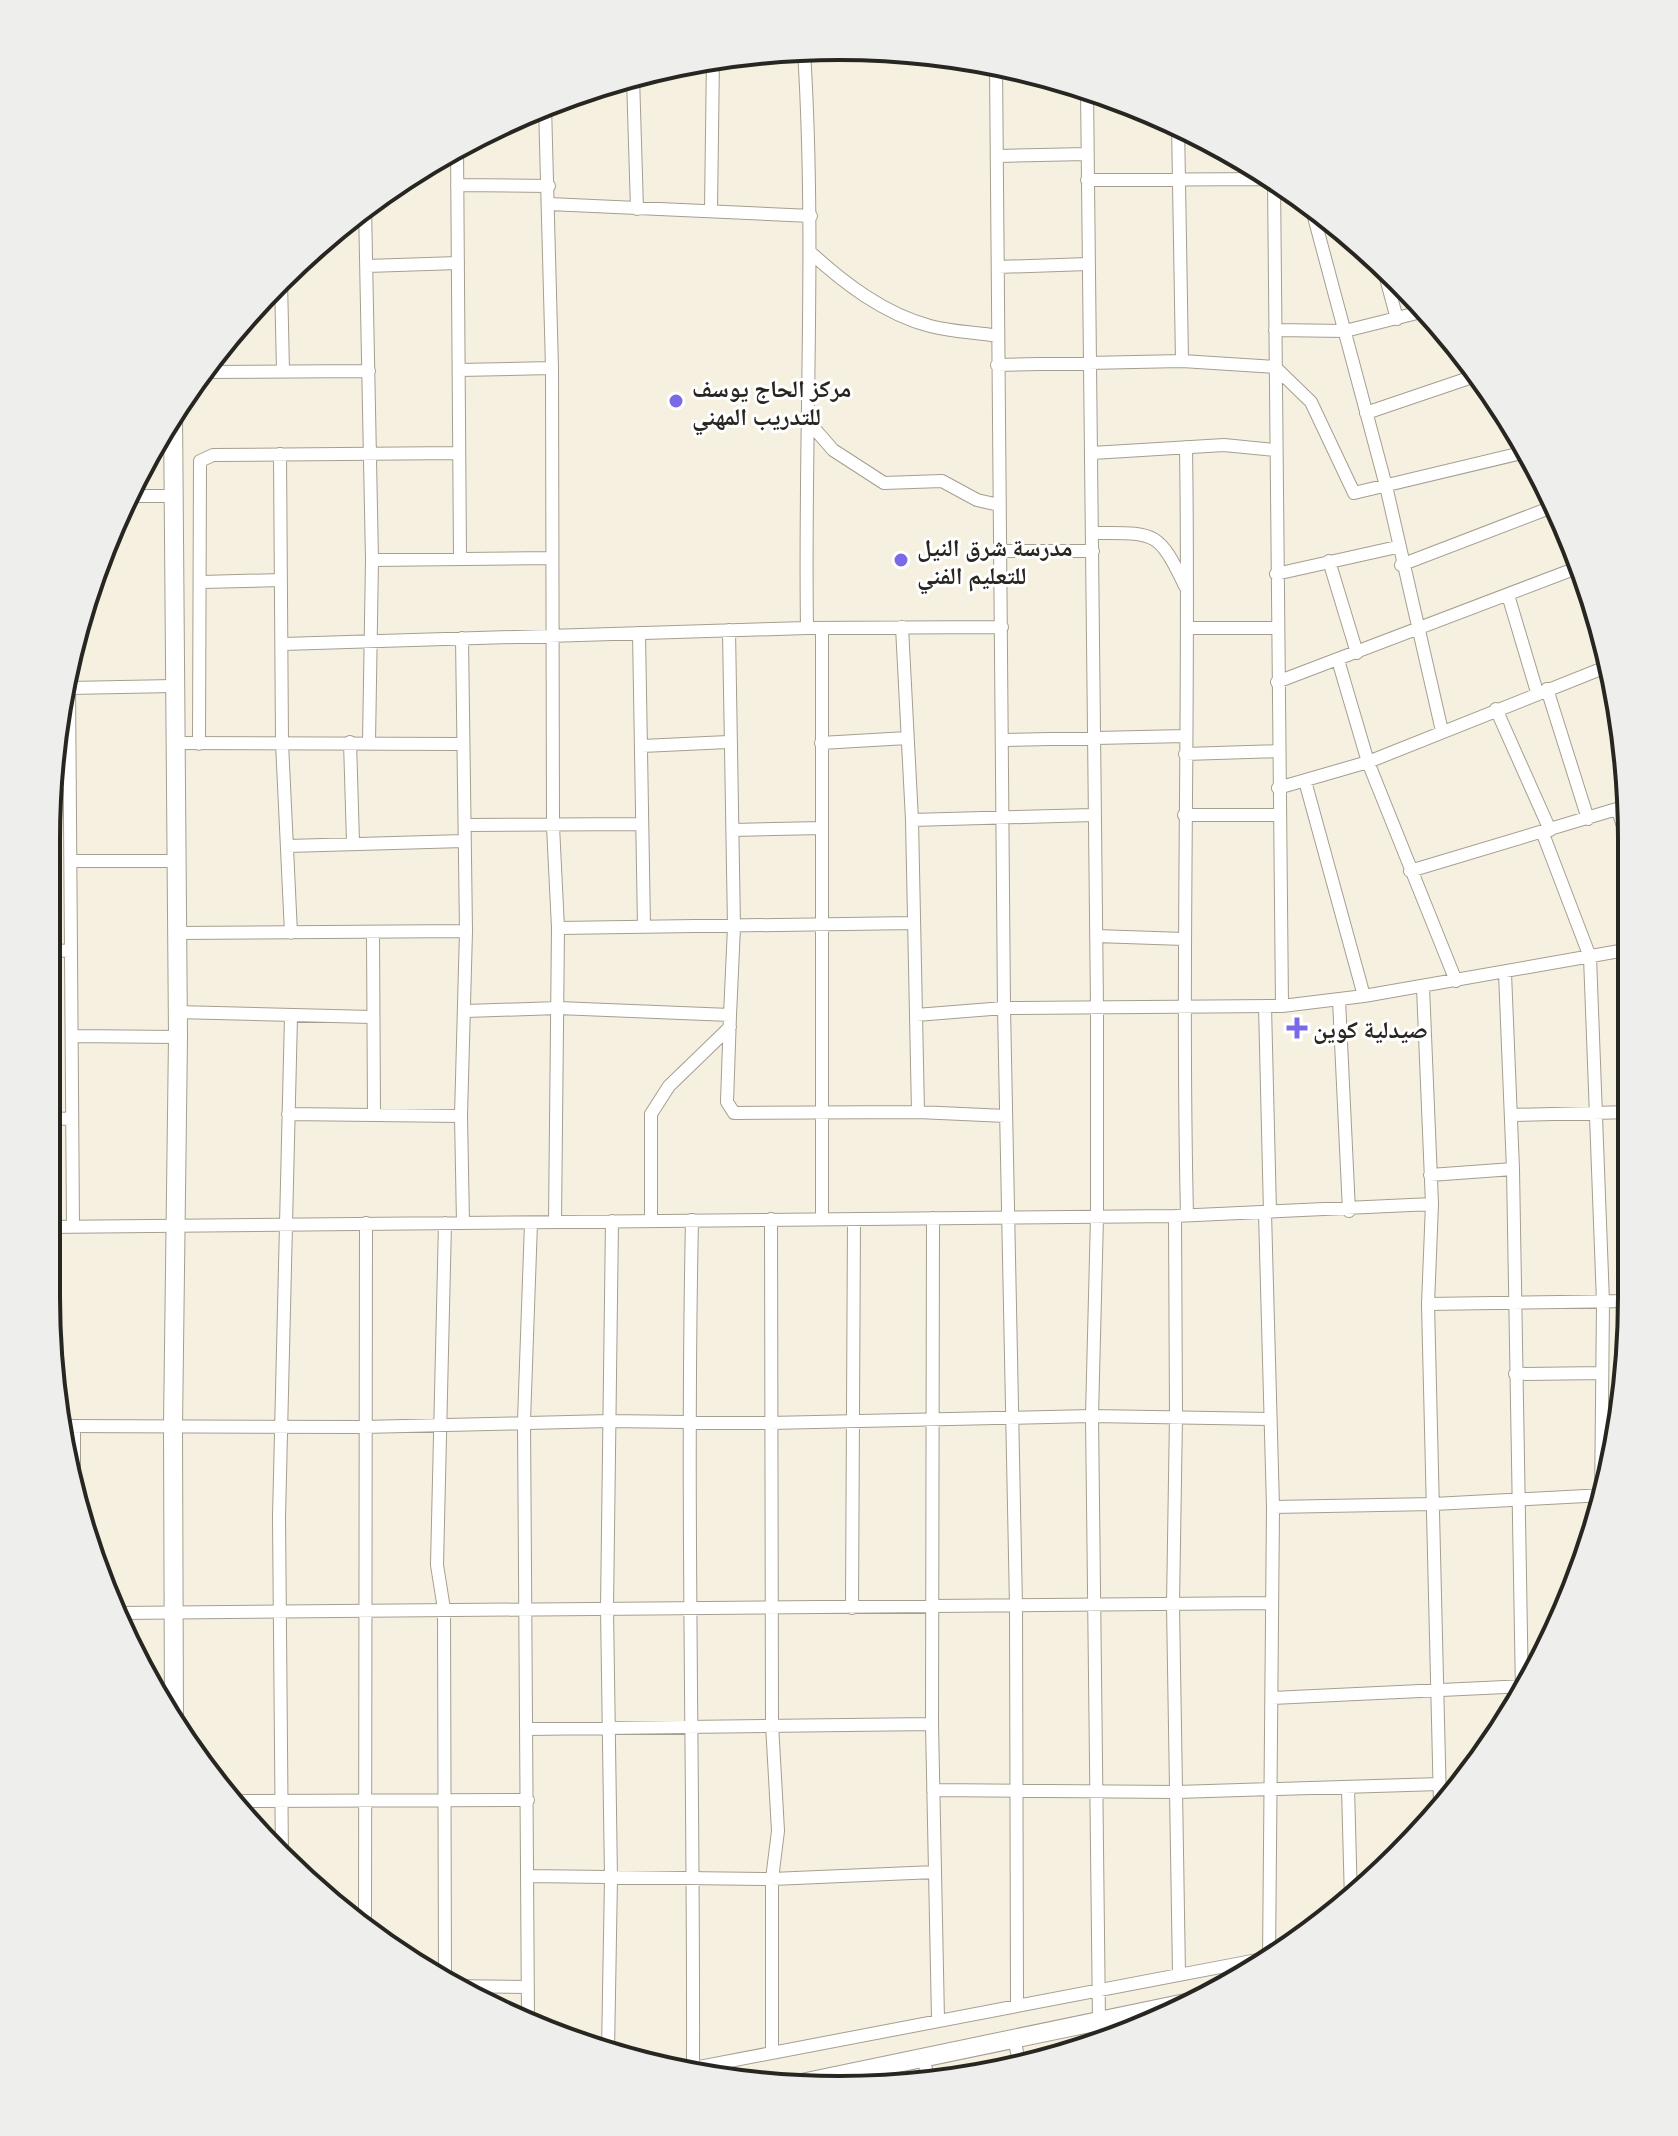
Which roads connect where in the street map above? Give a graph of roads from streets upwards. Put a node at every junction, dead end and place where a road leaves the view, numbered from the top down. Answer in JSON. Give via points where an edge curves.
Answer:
{"nodes":[{"id":1,"x":804,"y":61,"type":"edge"},
{"id":2,"x":713,"y":71,"type":"edge"},
{"id":3,"x":996,"y":76,"type":"edge"},
{"id":4,"x":633,"y":88,"type":"edge"},
{"id":5,"x":1087,"y":100,"type":"edge"},
{"id":6,"x":546,"y":117,"type":"edge"},
{"id":7,"x":1178,"y":137,"type":"edge"},
{"id":8,"x":1086,"y":154,"type":"junction"},
{"id":9,"x":999,"y":156,"type":"junction"},
{"id":10,"x":457,"y":160,"type":"edge"},
{"id":11,"x":1253,"y":179,"type":"edge"},
{"id":12,"x":1087,"y":180,"type":"junction"},
{"id":13,"x":1179,"y":180,"type":"junction"},
{"id":14,"x":457,"y":185,"type":"junction"},
{"id":15,"x":549,"y":186,"type":"junction"},
{"id":16,"x":1273,"y":192,"type":"edge"},
{"id":17,"x":549,"y":204,"type":"junction"},
{"id":18,"x":637,"y":209,"type":"junction"},
{"id":19,"x":711,"y":209,"type":"junction"},
{"id":20,"x":811,"y":216,"type":"junction"},
{"id":21,"x":365,"y":221,"type":"edge"},
{"id":22,"x":1316,"y":223,"type":"edge"},
{"id":23,"x":810,"y":252,"type":"junction"},
{"id":24,"x":458,"y":263,"type":"junction"},
{"id":25,"x":1088,"y":264,"type":"junction"},
{"id":26,"x":367,"y":266,"type":"junction"},
{"id":27,"x":998,"y":267,"type":"junction"},
{"id":28,"x":1388,"y":286,"type":"edge"},
{"id":29,"x":281,"y":295,"type":"edge"},
{"id":30,"x":1415,"y":314,"type":"edge"},
{"id":31,"x":1397,"y":319,"type":"junction"},
{"id":32,"x":1275,"y":330,"type":"junction"},
{"id":33,"x":1345,"y":331,"type":"junction"},
{"id":34,"x":998,"y":336,"type":"junction"},
{"id":35,"x":1182,"y":361,"type":"junction"},
{"id":36,"x":997,"y":365,"type":"junction"},
{"id":37,"x":1092,"y":365,"type":"junction"},
{"id":38,"x":1275,"y":367,"type":"junction"},
{"id":39,"x":552,"y":368,"type":"junction"},
{"id":40,"x":459,"y":370,"type":"junction"},
{"id":41,"x":283,"y":371,"type":"junction"},
{"id":42,"x":369,"y":371,"type":"junction"},
{"id":43,"x":216,"y":372,"type":"edge"},
{"id":44,"x":1467,"y":379,"type":"edge"},
{"id":45,"x":1366,"y":413,"type":"junction"},
{"id":46,"x":806,"y":419,"type":"junction"},
{"id":47,"x":173,"y":435,"type":"edge"},
{"id":48,"x":1186,"y":447,"type":"junction"},
{"id":49,"x":1275,"y":450,"type":"junction"},
{"id":50,"x":370,"y":453,"type":"junction"},
{"id":51,"x":459,"y":453,"type":"junction"},
{"id":52,"x":1092,"y":453,"type":"junction"},
{"id":53,"x":280,"y":454,"type":"junction"},
{"id":54,"x":1516,"y":454,"type":"edge"},
{"id":55,"x":1386,"y":486,"type":"junction"},
{"id":56,"x":139,"y":496,"type":"edge"},
{"id":57,"x":173,"y":496,"type":"junction"},
{"id":58,"x":999,"y":505,"type":"junction"},
{"id":59,"x":1545,"y":510,"type":"edge"},
{"id":60,"x":1093,"y":533,"type":"junction"},
{"id":61,"x":1397,"y":547,"type":"junction"},
{"id":62,"x":1000,"y":551,"type":"junction"},
{"id":63,"x":1093,"y":551,"type":"junction"},
{"id":64,"x":460,"y":558,"type":"junction"},
{"id":65,"x":550,"y":558,"type":"junction"},
{"id":66,"x":372,"y":560,"type":"junction"},
{"id":67,"x":1329,"y":561,"type":"junction"},
{"id":68,"x":1401,"y":565,"type":"junction"},
{"id":69,"x":1570,"y":571,"type":"edge"},
{"id":70,"x":1276,"y":574,"type":"junction"},
{"id":71,"x":281,"y":580,"type":"junction"},
{"id":72,"x":201,"y":582,"type":"junction"},
{"id":73,"x":1188,"y":592,"type":"junction"},
{"id":74,"x":1508,"y":595,"type":"junction"},
{"id":75,"x":902,"y":627,"type":"junction"},
{"id":76,"x":1002,"y":627,"type":"junction"},
{"id":77,"x":807,"y":628,"type":"junction"},
{"id":78,"x":822,"y":628,"type":"junction"},
{"id":79,"x":1188,"y":628,"type":"junction"},
{"id":80,"x":1277,"y":628,"type":"junction"},
{"id":81,"x":1417,"y":628,"type":"junction"},
{"id":82,"x":729,"y":630,"type":"junction"},
{"id":83,"x":639,"y":633,"type":"junction"},
{"id":84,"x":551,"y":636,"type":"junction"},
{"id":85,"x":462,"y":638,"type":"junction"},
{"id":86,"x":370,"y":641,"type":"junction"},
{"id":87,"x":283,"y":644,"type":"junction"},
{"id":88,"x":1357,"y":653,"type":"junction"},
{"id":89,"x":1338,"y":660,"type":"junction"},
{"id":90,"x":1599,"y":670,"type":"edge"},
{"id":91,"x":1277,"y":682,"type":"junction"},
{"id":92,"x":75,"y":686,"type":"edge"},
{"id":93,"x":174,"y":686,"type":"junction"},
{"id":94,"x":1542,"y":691,"type":"junction"},
{"id":95,"x":1496,"y":709,"type":"junction"},
{"id":96,"x":69,"y":726,"type":"edge"},
{"id":97,"x":1442,"y":731,"type":"junction"},
{"id":98,"x":1093,"y":736,"type":"junction"},
{"id":99,"x":1186,"y":736,"type":"junction"},
{"id":100,"x":907,"y":738,"type":"junction"},
{"id":101,"x":1002,"y":740,"type":"junction"},
{"id":102,"x":350,"y":742,"type":"junction"},
{"id":103,"x":369,"y":742,"type":"junction"},
{"id":104,"x":728,"y":742,"type":"junction"},
{"id":105,"x":175,"y":743,"type":"junction"},
{"id":106,"x":282,"y":743,"type":"junction"},
{"id":107,"x":821,"y":743,"type":"junction"},
{"id":108,"x":199,"y":744,"type":"junction"},
{"id":109,"x":461,"y":744,"type":"junction"},
{"id":110,"x":642,"y":746,"type":"junction"},
{"id":111,"x":1277,"y":751,"type":"junction"},
{"id":112,"x":1185,"y":754,"type":"junction"},
{"id":113,"x":1368,"y":762,"type":"junction"},
{"id":114,"x":1305,"y":781,"type":"junction"},
{"id":115,"x":63,"y":782,"type":"edge"},
{"id":116,"x":70,"y":782,"type":"junction"},
{"id":117,"x":1278,"y":788,"type":"junction"},
{"id":118,"x":1617,"y":810,"type":"edge"},
{"id":119,"x":1093,"y":815,"type":"junction"},
{"id":120,"x":1184,"y":815,"type":"junction"},
{"id":121,"x":1278,"y":815,"type":"junction"},
{"id":122,"x":1003,"y":817,"type":"junction"},
{"id":123,"x":1588,"y":819,"type":"junction"},
{"id":124,"x":912,"y":820,"type":"junction"},
{"id":125,"x":642,"y":824,"type":"junction"},
{"id":126,"x":465,"y":825,"type":"junction"},
{"id":127,"x":553,"y":826,"type":"junction"},
{"id":128,"x":822,"y":828,"type":"junction"},
{"id":129,"x":733,"y":830,"type":"junction"},
{"id":130,"x":1546,"y":832,"type":"junction"},
{"id":131,"x":464,"y":841,"type":"junction"},
{"id":132,"x":353,"y":842,"type":"junction"},
{"id":133,"x":288,"y":846,"type":"junction"},
{"id":134,"x":71,"y":861,"type":"junction"},
{"id":135,"x":174,"y":861,"type":"junction"},
{"id":136,"x":1410,"y":871,"type":"junction"},
{"id":137,"x":913,"y":923,"type":"junction"},
{"id":138,"x":820,"y":925,"type":"junction"},
{"id":139,"x":644,"y":927,"type":"junction"},
{"id":140,"x":734,"y":927,"type":"junction"},
{"id":141,"x":558,"y":928,"type":"junction"},
{"id":142,"x":466,"y":931,"type":"junction"},
{"id":143,"x":176,"y":933,"type":"junction"},
{"id":144,"x":291,"y":933,"type":"junction"},
{"id":145,"x":373,"y":933,"type":"junction"},
{"id":146,"x":1096,"y":936,"type":"junction"},
{"id":147,"x":1184,"y":939,"type":"junction"},
{"id":148,"x":60,"y":951,"type":"edge"},
{"id":149,"x":71,"y":951,"type":"junction"},
{"id":150,"x":1618,"y":952,"type":"edge"},
{"id":151,"x":1590,"y":957,"type":"junction"},
{"id":152,"x":1505,"y":973,"type":"junction"},
{"id":153,"x":1456,"y":981,"type":"junction"},
{"id":154,"x":1423,"y":987,"type":"junction"},
{"id":155,"x":1364,"y":996,"type":"junction"},
{"id":156,"x":1339,"y":1000,"type":"junction"},
{"id":157,"x":1182,"y":1006,"type":"junction"},
{"id":158,"x":1265,"y":1006,"type":"junction"},
{"id":159,"x":1282,"y":1006,"type":"junction"},
{"id":160,"x":1097,"y":1007,"type":"junction"},
{"id":161,"x":558,"y":1008,"type":"junction"},
{"id":162,"x":1004,"y":1008,"type":"junction"},
{"id":163,"x":466,"y":1011,"type":"junction"},
{"id":164,"x":176,"y":1012,"type":"junction"},
{"id":165,"x":916,"y":1015,"type":"junction"},
{"id":166,"x":291,"y":1016,"type":"junction"},
{"id":167,"x":372,"y":1017,"type":"junction"},
{"id":168,"x":730,"y":1021,"type":"junction"},
{"id":169,"x":72,"y":1036,"type":"junction"},
{"id":170,"x":178,"y":1037,"type":"junction"},
{"id":171,"x":824,"y":1112,"type":"junction"},
{"id":172,"x":918,"y":1112,"type":"junction"},
{"id":173,"x":1618,"y":1112,"type":"edge"},
{"id":174,"x":1596,"y":1113,"type":"junction"},
{"id":175,"x":288,"y":1114,"type":"junction"},
{"id":176,"x":374,"y":1114,"type":"junction"},
{"id":177,"x":1511,"y":1115,"type":"junction"},
{"id":178,"x":461,"y":1116,"type":"junction"},
{"id":179,"x":1006,"y":1116,"type":"junction"},
{"id":180,"x":60,"y":1119,"type":"edge"},
{"id":181,"x":71,"y":1119,"type":"junction"},
{"id":182,"x":1513,"y":1169,"type":"junction"},
{"id":183,"x":1430,"y":1175,"type":"junction"},
{"id":184,"x":1432,"y":1204,"type":"junction"},
{"id":185,"x":1349,"y":1211,"type":"junction"},
{"id":186,"x":1268,"y":1212,"type":"junction"},
{"id":187,"x":1181,"y":1216,"type":"junction"},
{"id":188,"x":1097,"y":1217,"type":"junction"},
{"id":189,"x":933,"y":1218,"type":"junction"},
{"id":190,"x":1010,"y":1218,"type":"junction"},
{"id":191,"x":771,"y":1219,"type":"junction"},
{"id":192,"x":822,"y":1219,"type":"junction"},
{"id":193,"x":854,"y":1219,"type":"junction"},
{"id":194,"x":692,"y":1220,"type":"junction"},
{"id":195,"x":612,"y":1221,"type":"junction"},
{"id":196,"x":651,"y":1221,"type":"junction"},
{"id":197,"x":555,"y":1222,"type":"junction"},
{"id":198,"x":175,"y":1223,"type":"junction"},
{"id":199,"x":366,"y":1223,"type":"junction"},
{"id":200,"x":445,"y":1223,"type":"junction"},
{"id":201,"x":463,"y":1223,"type":"junction"},
{"id":202,"x":531,"y":1223,"type":"junction"},
{"id":203,"x":285,"y":1225,"type":"junction"},
{"id":204,"x":60,"y":1226,"type":"edge"},
{"id":205,"x":73,"y":1226,"type":"junction"},
{"id":206,"x":1618,"y":1301,"type":"edge"},
{"id":207,"x":1603,"y":1302,"type":"junction"},
{"id":208,"x":1515,"y":1303,"type":"junction"},
{"id":209,"x":1428,"y":1304,"type":"junction"},
{"id":210,"x":1602,"y":1373,"type":"junction"},
{"id":211,"x":1515,"y":1374,"type":"junction"},
{"id":212,"x":1092,"y":1416,"type":"junction"},
{"id":213,"x":1176,"y":1416,"type":"junction"},
{"id":214,"x":851,"y":1419,"type":"junction"},
{"id":215,"x":931,"y":1419,"type":"junction"},
{"id":216,"x":1012,"y":1419,"type":"junction"},
{"id":217,"x":1270,"y":1419,"type":"junction"},
{"id":218,"x":524,"y":1421,"type":"junction"},
{"id":219,"x":609,"y":1421,"type":"junction"},
{"id":220,"x":688,"y":1423,"type":"junction"},
{"id":221,"x":770,"y":1423,"type":"junction"},
{"id":222,"x":443,"y":1425,"type":"junction"},
{"id":223,"x":71,"y":1426,"type":"edge"},
{"id":224,"x":173,"y":1426,"type":"junction"},
{"id":225,"x":281,"y":1427,"type":"junction"},
{"id":226,"x":363,"y":1427,"type":"junction"},
{"id":227,"x":1602,"y":1453,"type":"edge"},
{"id":228,"x":1591,"y":1497,"type":"edge"},
{"id":229,"x":1517,"y":1498,"type":"junction"},
{"id":230,"x":1434,"y":1504,"type":"junction"},
{"id":231,"x":1273,"y":1507,"type":"junction"},
{"id":232,"x":1272,"y":1603,"type":"junction"},
{"id":233,"x":1173,"y":1605,"type":"junction"},
{"id":234,"x":1016,"y":1606,"type":"junction"},
{"id":235,"x":1093,"y":1606,"type":"junction"},
{"id":236,"x":772,"y":1607,"type":"junction"},
{"id":237,"x":526,"y":1608,"type":"junction"},
{"id":238,"x":607,"y":1608,"type":"junction"},
{"id":239,"x":689,"y":1608,"type":"junction"},
{"id":240,"x":852,"y":1608,"type":"junction"},
{"id":241,"x":933,"y":1608,"type":"junction"},
{"id":242,"x":444,"y":1609,"type":"junction"},
{"id":243,"x":364,"y":1610,"type":"junction"},
{"id":244,"x":127,"y":1613,"type":"edge"},
{"id":245,"x":174,"y":1613,"type":"junction"},
{"id":246,"x":282,"y":1613,"type":"junction"},
{"id":247,"x":1522,"y":1671,"type":"edge"},
{"id":248,"x":1438,"y":1689,"type":"junction"},
{"id":249,"x":1513,"y":1689,"type":"edge"},
{"id":250,"x":1272,"y":1698,"type":"junction"},
{"id":251,"x":174,"y":1702,"type":"edge"},
{"id":252,"x":772,"y":1724,"type":"junction"},
{"id":253,"x":932,"y":1724,"type":"junction"},
{"id":254,"x":609,"y":1727,"type":"junction"},
{"id":255,"x":693,"y":1727,"type":"junction"},
{"id":256,"x":527,"y":1729,"type":"junction"},
{"id":257,"x":1440,"y":1784,"type":"junction"},
{"id":258,"x":1348,"y":1788,"type":"junction"},
{"id":259,"x":1015,"y":1789,"type":"junction"},
{"id":260,"x":1268,"y":1789,"type":"junction"},
{"id":261,"x":933,"y":1790,"type":"junction"},
{"id":262,"x":1095,"y":1791,"type":"junction"},
{"id":263,"x":1177,"y":1792,"type":"junction"},
{"id":264,"x":1440,"y":1792,"type":"edge"},
{"id":265,"x":445,"y":1800,"type":"junction"},
{"id":266,"x":528,"y":1800,"type":"junction"},
{"id":267,"x":245,"y":1801,"type":"edge"},
{"id":268,"x":364,"y":1801,"type":"junction"},
{"id":269,"x":283,"y":1802,"type":"junction"},
{"id":270,"x":282,"y":1842,"type":"edge"},
{"id":271,"x":935,"y":1872,"type":"junction"},
{"id":272,"x":528,"y":1876,"type":"junction"},
{"id":273,"x":611,"y":1878,"type":"junction"},
{"id":274,"x":694,"y":1879,"type":"junction"},
{"id":275,"x":772,"y":1879,"type":"junction"},
{"id":276,"x":1351,"y":1885,"type":"edge"},
{"id":277,"x":365,"y":1915,"type":"edge"},
{"id":278,"x":1270,"y":1946,"type":"edge"},
{"id":279,"x":1243,"y":1963,"type":"edge"},
{"id":280,"x":446,"y":1970,"type":"edge"},
{"id":281,"x":1179,"y":1974,"type":"junction"},
{"id":282,"x":475,"y":1986,"type":"edge"},
{"id":283,"x":527,"y":1987,"type":"junction"},
{"id":284,"x":1099,"y":1988,"type":"junction"},
{"id":285,"x":1017,"y":2003,"type":"junction"},
{"id":286,"x":1155,"y":2009,"type":"edge"},
{"id":287,"x":528,"y":2011,"type":"edge"},
{"id":288,"x":938,"y":2019,"type":"junction"},
{"id":289,"x":1099,"y":2020,"type":"junction"},
{"id":290,"x":1014,"y":2038,"type":"junction"},
{"id":291,"x":608,"y":2041,"type":"edge"},
{"id":292,"x":772,"y":2050,"type":"junction"},
{"id":293,"x":1018,"y":2055,"type":"edge"},
{"id":294,"x":923,"y":2057,"type":"junction"},
{"id":295,"x":688,"y":2061,"type":"edge"},
{"id":296,"x":706,"y":2064,"type":"edge"},
{"id":297,"x":926,"y":2070,"type":"edge"},
{"id":298,"x":862,"y":2075,"type":"edge"}],
"edges":[{"from":1,"to":20,"type":"street"},
{"from":2,"to":19,"type":"street"},
{"from":3,"to":9,"type":"street"},
{"from":4,"to":18,"type":"street"},
{"from":5,"to":8,"type":"street"},
{"from":6,"to":15,"type":"street"},
{"from":7,"to":13,"type":"street"},
{"from":8,"to":9,"type":"street"},
{"from":8,"to":12,"type":"street"},
{"from":9,"to":27,"type":"street"},
{"from":10,"to":14,"type":"street"},
{"from":11,"to":13,"type":"street"},
{"from":12,"to":13,"type":"street"},
{"from":12,"to":25,"type":"street"},
{"from":13,"to":35,"type":"street"},
{"from":14,"to":15,"type":"street"},
{"from":14,"to":24,"type":"street"},
{"from":15,"to":17,"type":"street"},
{"from":16,"to":32,"type":"street"},
{"from":17,"to":18,"type":"street"},
{"from":17,"to":39,"type":"street"},
{"from":18,"to":19,"type":"street"},
{"from":19,"to":20,"type":"street"},
{"from":20,"to":23,"type":"street"},
{"from":21,"to":26,"type":"street"},
{"from":22,"to":33,"type":"street"},
{"from":23,"to":34,"type":"street","via":[[844,282],[895,312],[934,327]]},
{"from":23,"to":46,"type":"street"},
{"from":24,"to":26,"type":"street"},
{"from":24,"to":40,"type":"street"},
{"from":25,"to":27,"type":"street"},
{"from":25,"to":37,"type":"street"},
{"from":26,"to":42,"type":"street"},
{"from":27,"to":34,"type":"street"},
{"from":28,"to":31,"type":"street"},
{"from":29,"to":41,"type":"street"},
{"from":30,"to":31,"type":"street"},
{"from":31,"to":33,"type":"street"},
{"from":32,"to":33,"type":"street"},
{"from":32,"to":38,"type":"street"},
{"from":33,"to":45,"type":"street"},
{"from":34,"to":36,"type":"street"},
{"from":35,"to":37,"type":"street"},
{"from":35,"to":38,"type":"street"},
{"from":36,"to":37,"type":"street"},
{"from":36,"to":58,"type":"street"},
{"from":37,"to":52,"type":"street"},
{"from":38,"to":49,"type":"street"},
{"from":38,"to":55,"type":"street","via":[[1311,402],[1351,491]]},
{"from":39,"to":40,"type":"street"},
{"from":39,"to":65,"type":"street"},
{"from":40,"to":51,"type":"street"},
{"from":41,"to":42,"type":"street"},
{"from":41,"to":43,"type":"street"},
{"from":42,"to":50,"type":"street"},
{"from":44,"to":45,"type":"street"},
{"from":45,"to":55,"type":"street"},
{"from":46,"to":58,"type":"street","via":[[833,450],[884,483],[942,481]]},
{"from":46,"to":77,"type":"street"},
{"from":47,"to":57,"type":"street"},
{"from":48,"to":49,"type":"street"},
{"from":48,"to":52,"type":"street"},
{"from":48,"to":73,"type":"street"},
{"from":49,"to":70,"type":"street"},
{"from":50,"to":51,"type":"street"},
{"from":50,"to":53,"type":"street"},
{"from":50,"to":66,"type":"street"},
{"from":51,"to":64,"type":"street"},
{"from":52,"to":60,"type":"street"},
{"from":53,"to":71,"type":"street"},
{"from":53,"to":72,"type":"street","via":[[213,455],[200,461]]},
{"from":54,"to":55,"type":"street"},
{"from":55,"to":61,"type":"street"},
{"from":56,"to":57,"type":"street"},
{"from":57,"to":93,"type":"street"},
{"from":58,"to":62,"type":"street"},
{"from":59,"to":68,"type":"street"},
{"from":60,"to":63,"type":"street"},
{"from":60,"to":73,"type":"street","via":[[1156,539],[1168,550]]},
{"from":61,"to":67,"type":"street"},
{"from":61,"to":68,"type":"street"},
{"from":62,"to":63,"type":"street"},
{"from":62,"to":76,"type":"street"},
{"from":63,"to":98,"type":"street"},
{"from":64,"to":65,"type":"street"},
{"from":64,"to":66,"type":"street"},
{"from":65,"to":84,"type":"street"},
{"from":66,"to":86,"type":"street"},
{"from":67,"to":70,"type":"street"},
{"from":67,"to":88,"type":"street"},
{"from":68,"to":81,"type":"street"},
{"from":69,"to":74,"type":"street"},
{"from":70,"to":80,"type":"street"},
{"from":71,"to":72,"type":"street"},
{"from":71,"to":87,"type":"street"},
{"from":72,"to":108,"type":"street"},
{"from":73,"to":79,"type":"street"},
{"from":74,"to":81,"type":"street"},
{"from":74,"to":94,"type":"street"},
{"from":75,"to":76,"type":"street"},
{"from":75,"to":78,"type":"street"},
{"from":75,"to":100,"type":"street"},
{"from":76,"to":101,"type":"street"},
{"from":77,"to":78,"type":"street"},
{"from":77,"to":82,"type":"street"},
{"from":78,"to":107,"type":"street"},
{"from":79,"to":80,"type":"street"},
{"from":79,"to":99,"type":"street"},
{"from":80,"to":91,"type":"street"},
{"from":81,"to":88,"type":"street"},
{"from":81,"to":97,"type":"street"},
{"from":82,"to":83,"type":"street"},
{"from":82,"to":104,"type":"street"},
{"from":83,"to":84,"type":"street"},
{"from":83,"to":110,"type":"street"},
{"from":84,"to":85,"type":"street"},
{"from":84,"to":127,"type":"street"},
{"from":85,"to":86,"type":"street"},
{"from":85,"to":109,"type":"street"},
{"from":86,"to":87,"type":"street"},
{"from":86,"to":103,"type":"street"},
{"from":87,"to":106,"type":"street"},
{"from":88,"to":89,"type":"street"},
{"from":89,"to":91,"type":"street"},
{"from":89,"to":113,"type":"street"},
{"from":90,"to":94,"type":"street"},
{"from":91,"to":111,"type":"street"},
{"from":92,"to":93,"type":"street"},
{"from":93,"to":105,"type":"street"},
{"from":94,"to":95,"type":"street"},
{"from":94,"to":123,"type":"street"},
{"from":95,"to":97,"type":"street"},
{"from":95,"to":130,"type":"street"},
{"from":96,"to":116,"type":"street"},
{"from":97,"to":113,"type":"street"},
{"from":98,"to":99,"type":"street"},
{"from":98,"to":101,"type":"street"},
{"from":98,"to":119,"type":"street"},
{"from":99,"to":112,"type":"street"},
{"from":100,"to":107,"type":"street"},
{"from":100,"to":124,"type":"street"},
{"from":101,"to":122,"type":"street"},
{"from":102,"to":103,"type":"street"},
{"from":102,"to":106,"type":"street"},
{"from":102,"to":132,"type":"street"},
{"from":103,"to":109,"type":"street"},
{"from":104,"to":110,"type":"street"},
{"from":104,"to":129,"type":"street"},
{"from":105,"to":108,"type":"street"},
{"from":105,"to":135,"type":"street"},
{"from":106,"to":108,"type":"street"},
{"from":106,"to":133,"type":"street"},
{"from":107,"to":128,"type":"street"},
{"from":109,"to":126,"type":"street"},
{"from":110,"to":125,"type":"street"},
{"from":111,"to":112,"type":"street"},
{"from":111,"to":117,"type":"street"},
{"from":112,"to":120,"type":"street"},
{"from":113,"to":114,"type":"street"},
{"from":113,"to":136,"type":"street"},
{"from":114,"to":117,"type":"street"},
{"from":114,"to":155,"type":"street"},
{"from":115,"to":116,"type":"street"},
{"from":116,"to":134,"type":"street"},
{"from":117,"to":121,"type":"street"},
{"from":118,"to":123,"type":"street"},
{"from":119,"to":122,"type":"street"},
{"from":119,"to":146,"type":"street"},
{"from":120,"to":121,"type":"street"},
{"from":120,"to":147,"type":"street"},
{"from":121,"to":159,"type":"street"},
{"from":122,"to":124,"type":"street"},
{"from":122,"to":162,"type":"street"},
{"from":123,"to":130,"type":"street"},
{"from":124,"to":137,"type":"street"},
{"from":125,"to":127,"type":"street"},
{"from":125,"to":139,"type":"street"},
{"from":126,"to":127,"type":"street"},
{"from":126,"to":131,"type":"street"},
{"from":127,"to":141,"type":"street"},
{"from":128,"to":129,"type":"street"},
{"from":128,"to":138,"type":"street"},
{"from":129,"to":140,"type":"street"},
{"from":130,"to":136,"type":"street"},
{"from":130,"to":151,"type":"street"},
{"from":131,"to":132,"type":"street"},
{"from":131,"to":142,"type":"street"},
{"from":132,"to":133,"type":"street"},
{"from":133,"to":144,"type":"street"},
{"from":134,"to":135,"type":"street"},
{"from":134,"to":149,"type":"street"},
{"from":135,"to":143,"type":"street"},
{"from":136,"to":153,"type":"street"},
{"from":137,"to":138,"type":"street"},
{"from":137,"to":165,"type":"street"},
{"from":138,"to":140,"type":"street"},
{"from":138,"to":171,"type":"street"},
{"from":139,"to":140,"type":"street"},
{"from":139,"to":141,"type":"street"},
{"from":140,"to":168,"type":"street"},
{"from":141,"to":161,"type":"street"},
{"from":142,"to":145,"type":"street"},
{"from":142,"to":163,"type":"street"},
{"from":143,"to":144,"type":"street"},
{"from":143,"to":164,"type":"street"},
{"from":144,"to":145,"type":"street"},
{"from":145,"to":167,"type":"street"},
{"from":146,"to":147,"type":"street"},
{"from":146,"to":160,"type":"street"},
{"from":147,"to":157,"type":"street"},
{"from":148,"to":149,"type":"street"},
{"from":149,"to":169,"type":"street"},
{"from":150,"to":151,"type":"street"},
{"from":151,"to":152,"type":"street"},
{"from":151,"to":174,"type":"street"},
{"from":152,"to":153,"type":"street"},
{"from":152,"to":177,"type":"street"},
{"from":153,"to":154,"type":"street"},
{"from":154,"to":155,"type":"street"},
{"from":154,"to":183,"type":"street"},
{"from":155,"to":156,"type":"street"},
{"from":156,"to":159,"type":"street"},
{"from":156,"to":185,"type":"street"},
{"from":157,"to":158,"type":"street"},
{"from":157,"to":160,"type":"street"},
{"from":157,"to":187,"type":"street"},
{"from":158,"to":159,"type":"street"},
{"from":158,"to":186,"type":"street"},
{"from":160,"to":162,"type":"street"},
{"from":160,"to":188,"type":"street"},
{"from":161,"to":163,"type":"street"},
{"from":161,"to":168,"type":"street"},
{"from":161,"to":197,"type":"street"},
{"from":162,"to":165,"type":"street"},
{"from":162,"to":179,"type":"street"},
{"from":163,"to":178,"type":"street"},
{"from":164,"to":166,"type":"street"},
{"from":164,"to":170,"type":"street"},
{"from":165,"to":172,"type":"street"},
{"from":166,"to":167,"type":"street"},
{"from":166,"to":175,"type":"street"},
{"from":167,"to":176,"type":"street"},
{"from":168,"to":171,"type":"street","via":[[728,1108],[734,1113]]},
{"from":168,"to":196,"type":"street","via":[[669,1086],[651,1114]]},
{"from":169,"to":170,"type":"street"},
{"from":169,"to":181,"type":"street"},
{"from":170,"to":198,"type":"street"},
{"from":171,"to":172,"type":"street"},
{"from":171,"to":192,"type":"street"},
{"from":172,"to":179,"type":"street"},
{"from":173,"to":174,"type":"street"},
{"from":174,"to":177,"type":"street"},
{"from":174,"to":207,"type":"street"},
{"from":175,"to":176,"type":"street"},
{"from":175,"to":203,"type":"street"},
{"from":176,"to":178,"type":"street"},
{"from":177,"to":182,"type":"street"},
{"from":178,"to":201,"type":"street"},
{"from":179,"to":190,"type":"street"},
{"from":180,"to":181,"type":"street"},
{"from":181,"to":205,"type":"street"},
{"from":182,"to":183,"type":"street"},
{"from":182,"to":208,"type":"street"},
{"from":183,"to":184,"type":"street"},
{"from":184,"to":185,"type":"street"},
{"from":184,"to":209,"type":"street"},
{"from":185,"to":186,"type":"street"},
{"from":186,"to":187,"type":"street"},
{"from":186,"to":217,"type":"street"},
{"from":187,"to":188,"type":"street"},
{"from":187,"to":213,"type":"street"},
{"from":188,"to":190,"type":"street"},
{"from":188,"to":212,"type":"street"},
{"from":189,"to":190,"type":"street"},
{"from":189,"to":193,"type":"street"},
{"from":189,"to":215,"type":"street"},
{"from":190,"to":216,"type":"street"},
{"from":191,"to":192,"type":"street"},
{"from":191,"to":194,"type":"street"},
{"from":191,"to":221,"type":"street"},
{"from":192,"to":193,"type":"street"},
{"from":193,"to":214,"type":"street"},
{"from":194,"to":196,"type":"street"},
{"from":194,"to":220,"type":"street"},
{"from":195,"to":196,"type":"street"},
{"from":195,"to":197,"type":"street"},
{"from":195,"to":219,"type":"street"},
{"from":197,"to":202,"type":"street"},
{"from":198,"to":203,"type":"street"},
{"from":198,"to":205,"type":"street"},
{"from":198,"to":224,"type":"street"},
{"from":199,"to":200,"type":"street"},
{"from":199,"to":203,"type":"street"},
{"from":199,"to":226,"type":"street"},
{"from":200,"to":201,"type":"street"},
{"from":200,"to":222,"type":"street"},
{"from":201,"to":202,"type":"street"},
{"from":202,"to":218,"type":"street"},
{"from":203,"to":225,"type":"street"},
{"from":204,"to":205,"type":"street"},
{"from":206,"to":207,"type":"street"},
{"from":207,"to":208,"type":"street"},
{"from":207,"to":210,"type":"street"},
{"from":208,"to":209,"type":"street"},
{"from":208,"to":211,"type":"street"},
{"from":209,"to":230,"type":"street"},
{"from":210,"to":211,"type":"street"},
{"from":210,"to":227,"type":"street"},
{"from":211,"to":229,"type":"street"},
{"from":212,"to":213,"type":"street"},
{"from":212,"to":216,"type":"street"},
{"from":212,"to":235,"type":"street"},
{"from":213,"to":217,"type":"street"},
{"from":213,"to":233,"type":"street"},
{"from":214,"to":215,"type":"street"},
{"from":214,"to":221,"type":"street"},
{"from":214,"to":240,"type":"street"},
{"from":215,"to":216,"type":"street"},
{"from":215,"to":241,"type":"street"},
{"from":216,"to":234,"type":"street"},
{"from":217,"to":231,"type":"street"},
{"from":218,"to":219,"type":"street"},
{"from":218,"to":222,"type":"street"},
{"from":218,"to":237,"type":"street"},
{"from":219,"to":220,"type":"street"},
{"from":219,"to":238,"type":"street"},
{"from":220,"to":221,"type":"street"},
{"from":220,"to":239,"type":"street"},
{"from":221,"to":236,"type":"street"},
{"from":222,"to":226,"type":"street"},
{"from":222,"to":242,"type":"street","via":[[437,1565]]},
{"from":223,"to":224,"type":"street"},
{"from":224,"to":225,"type":"street"},
{"from":224,"to":245,"type":"street"},
{"from":225,"to":226,"type":"street"},
{"from":225,"to":246,"type":"street"},
{"from":226,"to":243,"type":"street"},
{"from":228,"to":229,"type":"street"},
{"from":229,"to":230,"type":"street"},
{"from":229,"to":247,"type":"street"},
{"from":230,"to":231,"type":"street"},
{"from":230,"to":248,"type":"street"},
{"from":231,"to":232,"type":"street"},
{"from":232,"to":233,"type":"street"},
{"from":232,"to":250,"type":"street"},
{"from":233,"to":235,"type":"street"},
{"from":233,"to":263,"type":"street"},
{"from":234,"to":235,"type":"street"},
{"from":234,"to":241,"type":"street"},
{"from":234,"to":259,"type":"street"},
{"from":235,"to":262,"type":"street"},
{"from":236,"to":239,"type":"street"},
{"from":236,"to":240,"type":"street"},
{"from":236,"to":252,"type":"street"},
{"from":237,"to":238,"type":"street"},
{"from":237,"to":242,"type":"street"},
{"from":237,"to":256,"type":"street"},
{"from":238,"to":239,"type":"street"},
{"from":238,"to":254,"type":"street"},
{"from":239,"to":255,"type":"street"},
{"from":240,"to":241,"type":"street"},
{"from":241,"to":253,"type":"street"},
{"from":242,"to":243,"type":"street"},
{"from":242,"to":265,"type":"street"},
{"from":243,"to":246,"type":"street"},
{"from":243,"to":268,"type":"street"},
{"from":244,"to":245,"type":"street"},
{"from":245,"to":246,"type":"street"},
{"from":245,"to":251,"type":"street"},
{"from":246,"to":269,"type":"street"},
{"from":248,"to":249,"type":"street"},
{"from":248,"to":250,"type":"street"},
{"from":248,"to":257,"type":"street"},
{"from":250,"to":260,"type":"street"},
{"from":252,"to":253,"type":"street"},
{"from":252,"to":255,"type":"street"},
{"from":252,"to":275,"type":"street","via":[[778,1831]]},
{"from":253,"to":261,"type":"street"},
{"from":254,"to":255,"type":"street"},
{"from":254,"to":256,"type":"street"},
{"from":254,"to":273,"type":"street"},
{"from":255,"to":274,"type":"street"},
{"from":256,"to":266,"type":"street"},
{"from":257,"to":258,"type":"street"},
{"from":257,"to":264,"type":"street"},
{"from":258,"to":260,"type":"street"},
{"from":258,"to":276,"type":"street"},
{"from":259,"to":261,"type":"street"},
{"from":259,"to":262,"type":"street"},
{"from":259,"to":285,"type":"street"},
{"from":260,"to":263,"type":"street"},
{"from":260,"to":278,"type":"street"},
{"from":261,"to":271,"type":"street"},
{"from":262,"to":263,"type":"street"},
{"from":262,"to":284,"type":"street"},
{"from":263,"to":281,"type":"street"},
{"from":265,"to":266,"type":"street"},
{"from":265,"to":268,"type":"street"},
{"from":265,"to":280,"type":"street"},
{"from":266,"to":272,"type":"street"},
{"from":267,"to":269,"type":"street"},
{"from":268,"to":269,"type":"street"},
{"from":268,"to":277,"type":"street"},
{"from":269,"to":270,"type":"street"},
{"from":271,"to":275,"type":"street"},
{"from":271,"to":288,"type":"street"},
{"from":272,"to":273,"type":"street"},
{"from":272,"to":283,"type":"street"},
{"from":273,"to":274,"type":"street"},
{"from":273,"to":291,"type":"street"},
{"from":274,"to":275,"type":"street"},
{"from":274,"to":295,"type":"street"},
{"from":275,"to":292,"type":"street"},
{"from":279,"to":281,"type":"street"},
{"from":281,"to":284,"type":"street"},
{"from":282,"to":283,"type":"street"},
{"from":283,"to":287,"type":"street"},
{"from":284,"to":285,"type":"street"},
{"from":284,"to":289,"type":"street"},
{"from":285,"to":288,"type":"street"},
{"from":286,"to":289,"type":"street"},
{"from":288,"to":292,"type":"street"},
{"from":289,"to":290,"type":"street"},
{"from":290,"to":293,"type":"street"},
{"from":290,"to":294,"type":"street"},
{"from":292,"to":296,"type":"street"},
{"from":294,"to":297,"type":"street"},
{"from":294,"to":298,"type":"street"}]}
